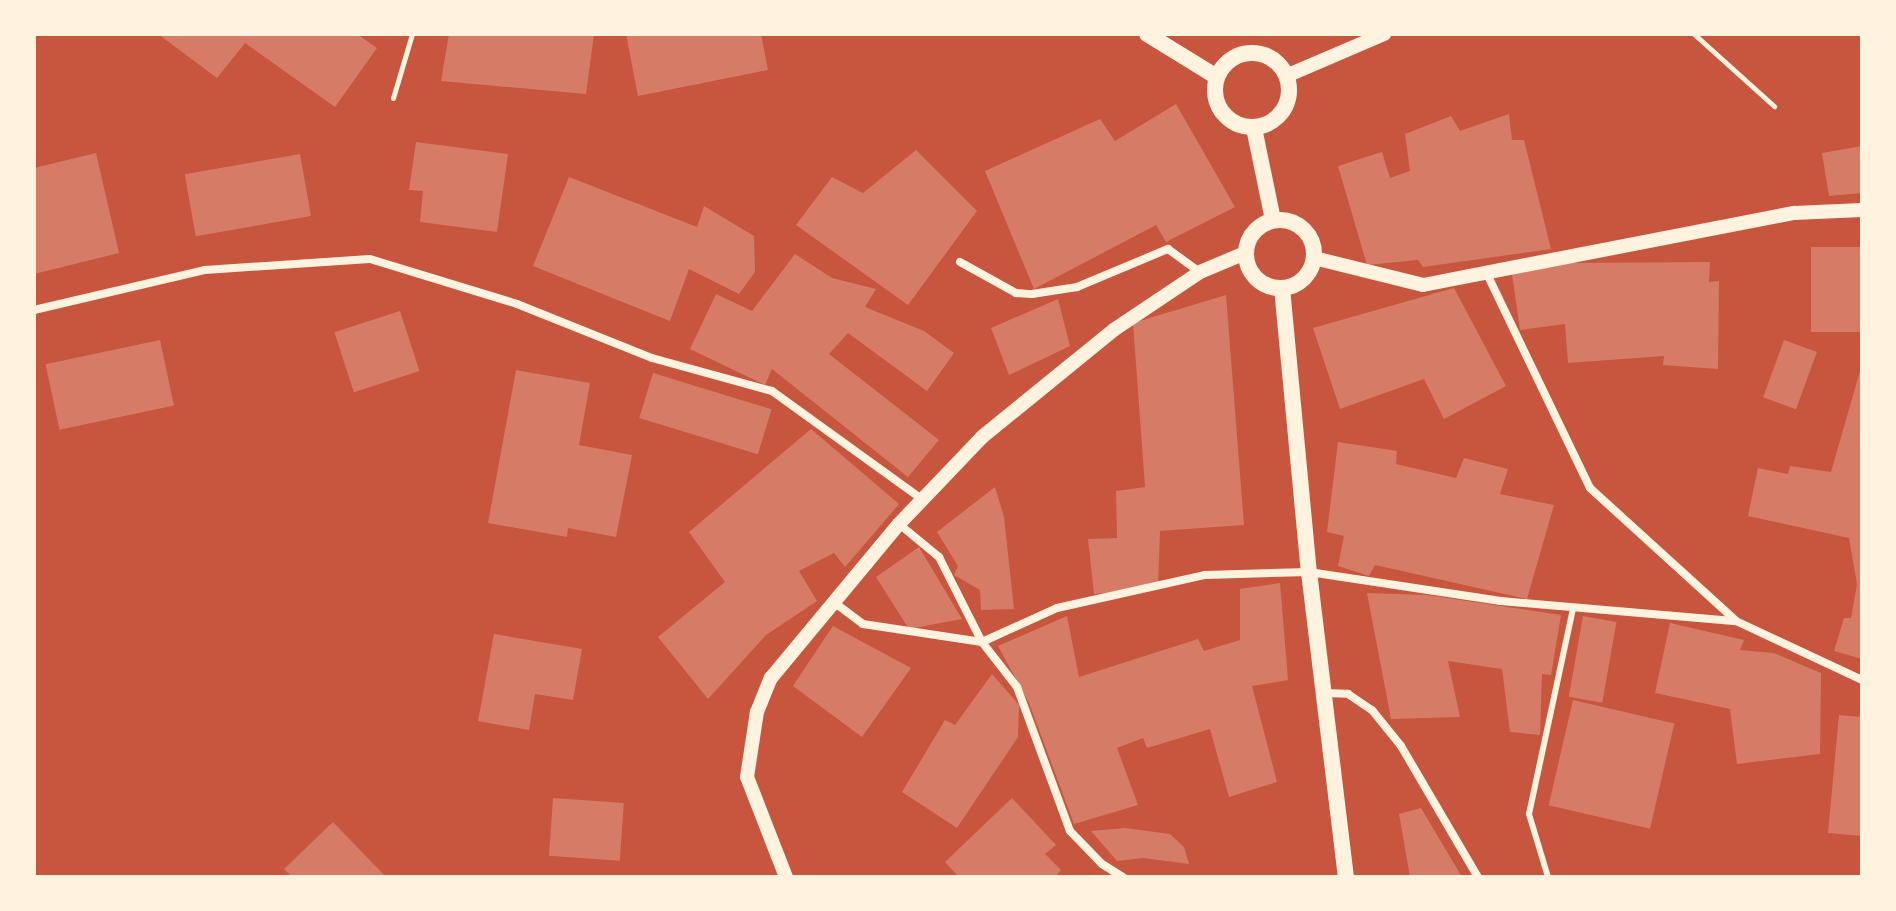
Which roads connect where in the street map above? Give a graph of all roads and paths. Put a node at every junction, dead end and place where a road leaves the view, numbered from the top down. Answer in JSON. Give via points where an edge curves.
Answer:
{"nodes":[{"id":1,"x":412,"y":34,"type":"edge"},
{"id":2,"x":1147,"y":34,"type":"edge"},
{"id":3,"x":1384,"y":34,"type":"edge"},
{"id":4,"x":1694,"y":34,"type":"edge"},
{"id":5,"x":1286,"y":76,"type":"junction"},
{"id":6,"x":1217,"y":77,"type":"junction"},
{"id":7,"x":393,"y":98,"type":"dead end"},
{"id":8,"x":1774,"y":106,"type":"dead end"},
{"id":9,"x":1254,"y":128,"type":"junction"},
{"id":10,"x":1862,"y":210,"type":"edge"},
{"id":11,"x":1273,"y":220,"type":"junction"},
{"id":12,"x":1245,"y":253,"type":"junction"},
{"id":13,"x":1314,"y":258,"type":"junction"},
{"id":14,"x":960,"y":262,"type":"dead end"},
{"id":15,"x":1200,"y":272,"type":"junction"},
{"id":16,"x":1487,"y":274,"type":"junction"},
{"id":17,"x":1282,"y":288,"type":"junction"},
{"id":18,"x":34,"y":310,"type":"edge"},
{"id":19,"x":922,"y":499,"type":"junction"},
{"id":20,"x":899,"y":524,"type":"junction"},
{"id":21,"x":1309,"y":572,"type":"junction"},
{"id":22,"x":835,"y":603,"type":"junction"},
{"id":23,"x":1573,"y":609,"type":"junction"},
{"id":24,"x":1736,"y":621,"type":"junction"},
{"id":25,"x":982,"y":642,"type":"junction"},
{"id":26,"x":1862,"y":680,"type":"edge"},
{"id":27,"x":1322,"y":693,"type":"junction"},
{"id":28,"x":786,"y":877,"type":"edge"},
{"id":29,"x":1123,"y":877,"type":"edge"},
{"id":30,"x":1346,"y":877,"type":"edge"},
{"id":31,"x":1478,"y":877,"type":"edge"},
{"id":32,"x":1548,"y":877,"type":"edge"}],
"edges":[{"from":1,"to":7,"type":"path"},
{"from":2,"to":6,"type":"main road"},
{"from":3,"to":5,"type":"street"},
{"from":4,"to":8,"type":"path"},
{"from":5,"to":6,"type":"main road","via":[[1278,64],[1252,53],[1237,56]]},
{"from":5,"to":9,"type":"main road","via":[[1287,104],[1267,124]]},
{"from":6,"to":9,"type":"main road","via":[[1218,106],[1239,125]]},
{"from":9,"to":11,"type":"main road"},
{"from":10,"to":16,"type":"street","via":[[1794,213]]},
{"from":11,"to":12,"type":"main road","via":[[1253,232]]},
{"from":11,"to":13,"type":"main road","via":[[1303,229]]},
{"from":12,"to":15,"type":"street"},
{"from":12,"to":17,"type":"main road","via":[[1256,279]]},
{"from":13,"to":16,"type":"street","via":[[1423,285]]},
{"from":13,"to":17,"type":"main road","via":[[1304,279]]},
{"from":14,"to":15,"type":"street","via":[[1016,293],[1032,294],[1077,287],[1168,249]]},
{"from":15,"to":19,"type":"street","via":[[1049,382],[982,437]]},
{"from":16,"to":24,"type":"street","via":[[1590,488]]},
{"from":17,"to":21,"type":"main road"},
{"from":18,"to":19,"type":"street","via":[[205,270],[370,259],[517,304],[652,358],[772,391]]},
{"from":19,"to":20,"type":"street"},
{"from":20,"to":22,"type":"street"},
{"from":20,"to":25,"type":"street","via":[[939,557]]},
{"from":21,"to":23,"type":"street"},
{"from":21,"to":25,"type":"street","via":[[1205,575],[1057,608]]},
{"from":21,"to":27,"type":"main road"},
{"from":22,"to":25,"type":"street","via":[[863,624]]},
{"from":22,"to":28,"type":"street","via":[[771,678],[750,743],[747,777]]},
{"from":23,"to":24,"type":"street"},
{"from":23,"to":32,"type":"lane","via":[[1529,814]]},
{"from":24,"to":26,"type":"street"},
{"from":25,"to":29,"type":"street","via":[[1017,687],[1070,831]]},
{"from":27,"to":30,"type":"main road"},
{"from":27,"to":31,"type":"street","via":[[1345,693],[1372,710],[1401,746]]}]}
